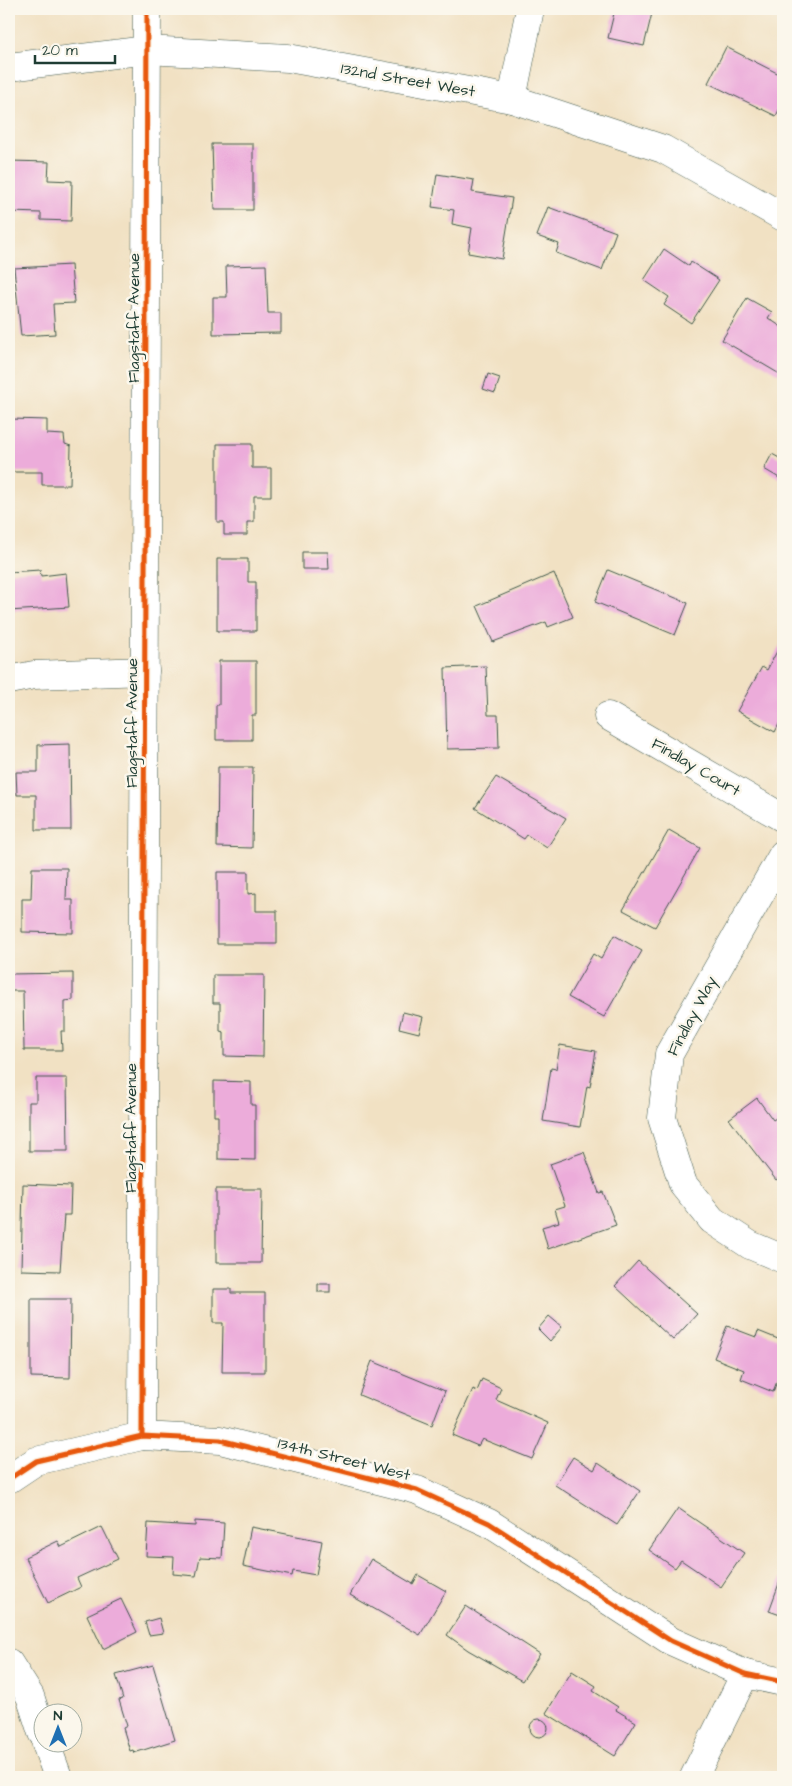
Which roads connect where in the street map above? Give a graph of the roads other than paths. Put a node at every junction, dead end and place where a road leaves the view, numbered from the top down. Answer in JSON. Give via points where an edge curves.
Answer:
{"nodes":[{"id":1,"x":147,"y":9,"type":"edge"},
{"id":2,"x":530,"y":9,"type":"edge"},
{"id":3,"x":147,"y":50,"type":"junction"},
{"id":4,"x":9,"y":67,"type":"edge"},
{"id":5,"x":512,"y":99,"type":"junction"},
{"id":6,"x":783,"y":217,"type":"edge"},
{"id":7,"x":145,"y":671,"type":"junction"},
{"id":8,"x":9,"y":680,"type":"edge"},
{"id":9,"x":608,"y":716,"type":"dead end"},
{"id":10,"x":783,"y":818,"type":"edge"},
{"id":11,"x":783,"y":854,"type":"edge"},
{"id":12,"x":783,"y":1259,"type":"edge"},
{"id":13,"x":142,"y":1436,"type":"junction"},
{"id":14,"x":9,"y":1478,"type":"edge"},
{"id":15,"x":9,"y":1663,"type":"edge"},
{"id":16,"x":746,"y":1674,"type":"junction"},
{"id":17,"x":783,"y":1682,"type":"edge"},
{"id":18,"x":33,"y":1704,"type":"edge"},
{"id":19,"x":50,"y":1754,"type":"edge"},
{"id":20,"x":58,"y":1777,"type":"edge"},
{"id":21,"x":694,"y":1777,"type":"edge"}],
"edges":[{"from":1,"to":3,"type":"street","name":"Flagstaff Avenue"},
{"from":2,"to":5,"type":"street"},
{"from":3,"to":4,"type":"street","name":"132nd Street West"},
{"from":3,"to":5,"type":"street","name":"132nd Street West","via":[[288,58]]},
{"from":3,"to":7,"type":"street","name":"Flagstaff Avenue"},
{"from":5,"to":6,"type":"street","name":"132nd Street West","via":[[663,149]]},
{"from":7,"to":8,"type":"street","via":[[34,675]]},
{"from":7,"to":13,"type":"street","name":"Flagstaff Avenue"},
{"from":9,"to":10,"type":"street","name":"Findlay Court"},
{"from":11,"to":12,"type":"street","name":"Findlay Way","via":[[669,1054],[662,1118],[683,1184],[712,1220],[750,1246]]},
{"from":13,"to":14,"type":"street","name":"134th Street West","via":[[36,1461]]},
{"from":13,"to":16,"type":"street","name":"134th Street West","via":[[220,1440],[417,1490],[489,1523],[671,1641]]},
{"from":15,"to":18,"type":"street"},
{"from":16,"to":17,"type":"street","name":"134th Street West"},
{"from":16,"to":21,"type":"street"},
{"from":19,"to":20,"type":"street"}]}
